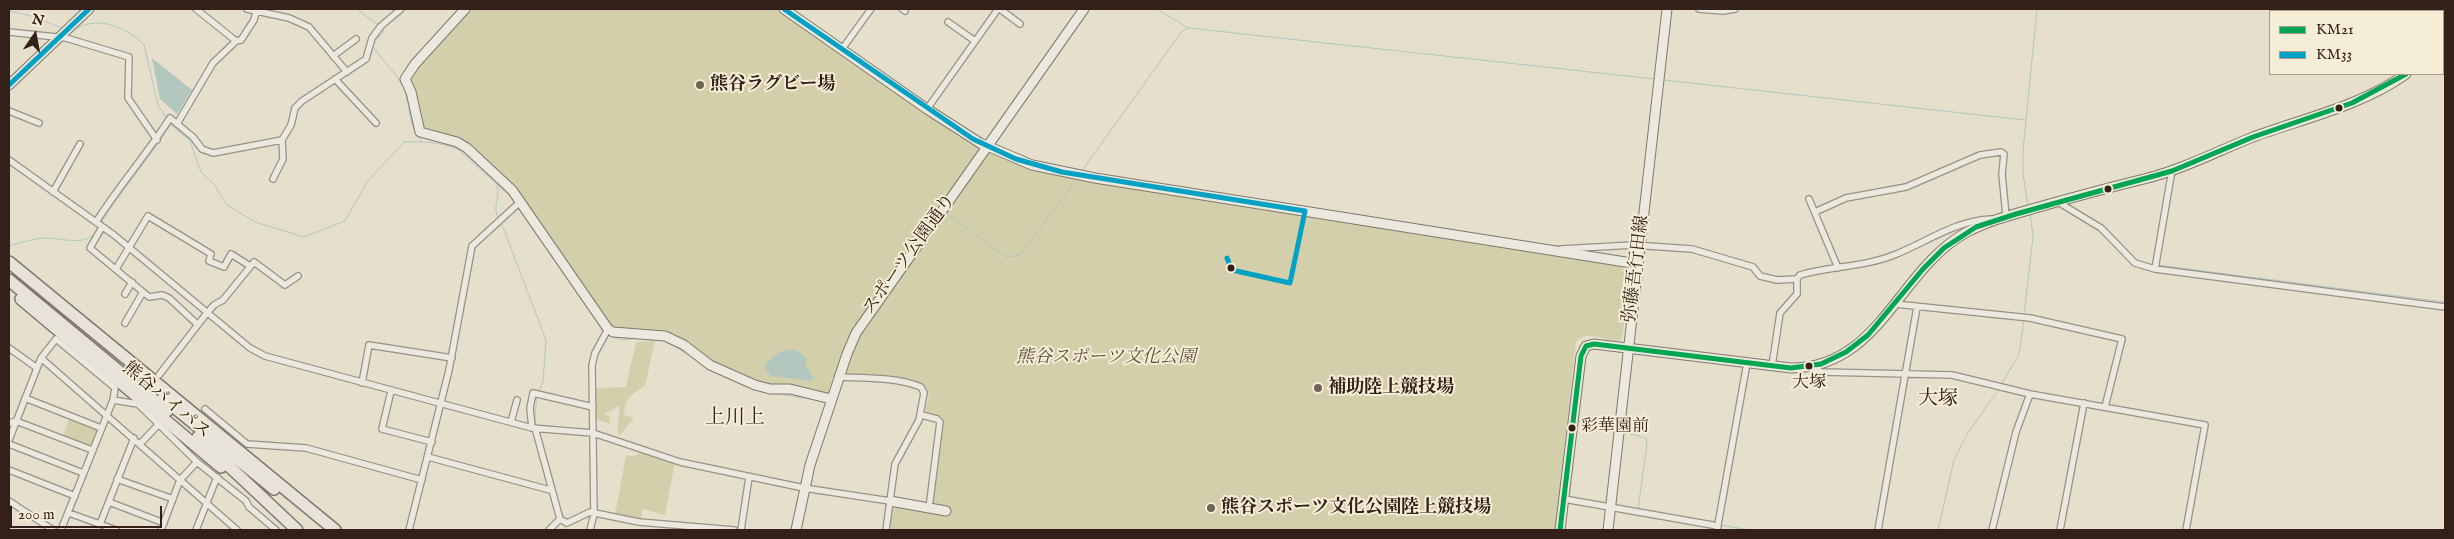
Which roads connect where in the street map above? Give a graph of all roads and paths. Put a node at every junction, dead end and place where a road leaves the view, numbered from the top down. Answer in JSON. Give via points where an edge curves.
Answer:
{"nodes":[{"id":1,"x":89,"y":9,"type":"edge"},
{"id":2,"x":196,"y":9,"type":"edge"},
{"id":3,"x":247,"y":9,"type":"edge"},
{"id":4,"x":401,"y":9,"type":"edge"},
{"id":5,"x":465,"y":9,"type":"edge"},
{"id":6,"x":784,"y":9,"type":"edge"},
{"id":7,"x":870,"y":9,"type":"edge"},
{"id":8,"x":999,"y":9,"type":"edge"},
{"id":9,"x":1084,"y":9,"type":"edge"},
{"id":10,"x":1667,"y":9,"type":"edge"},
{"id":11,"x":1699,"y":9,"type":"edge"},
{"id":12,"x":1735,"y":9,"type":"edge"},
{"id":13,"x":256,"y":10,"type":"edge"},
{"id":14,"x":948,"y":22,"type":"dead end"},
{"id":15,"x":1020,"y":24,"type":"dead end"},
{"id":16,"x":9,"y":32,"type":"edge"},
{"id":17,"x":63,"y":33,"type":"junction"},
{"id":18,"x":356,"y":39,"type":"dead end"},
{"id":19,"x":975,"y":41,"type":"junction"},
{"id":20,"x":236,"y":42,"type":"junction"},
{"id":21,"x":842,"y":49,"type":"junction"},
{"id":22,"x":333,"y":56,"type":"junction"},
{"id":23,"x":347,"y":72,"type":"junction"},
{"id":24,"x":2404,"y":75,"type":"edge"},
{"id":25,"x":335,"y":79,"type":"junction"},
{"id":26,"x":9,"y":86,"type":"edge"},
{"id":27,"x":928,"y":109,"type":"junction"},
{"id":28,"x":9,"y":111,"type":"edge"},
{"id":29,"x":39,"y":123,"type":"dead end"},
{"id":30,"x":376,"y":123,"type":"dead end"},
{"id":31,"x":177,"y":124,"type":"junction"},
{"id":32,"x":157,"y":140,"type":"junction"},
{"id":33,"x":282,"y":140,"type":"junction"},
{"id":34,"x":80,"y":144,"type":"dead end"},
{"id":35,"x":988,"y":147,"type":"junction"},
{"id":36,"x":9,"y":160,"type":"edge"},
{"id":37,"x":2172,"y":170,"type":"junction"},
{"id":38,"x":274,"y":179,"type":"dead end"},
{"id":39,"x":53,"y":192,"type":"junction"},
{"id":40,"x":1809,"y":199,"type":"dead end"},
{"id":41,"x":2058,"y":202,"type":"junction"},
{"id":42,"x":518,"y":203,"type":"junction"},
{"id":43,"x":1815,"y":212,"type":"junction"},
{"id":44,"x":2002,"y":218,"type":"junction"},
{"id":45,"x":99,"y":225,"type":"junction"},
{"id":46,"x":1640,"y":246,"type":"junction"},
{"id":47,"x":128,"y":247,"type":"junction"},
{"id":48,"x":1554,"y":250,"type":"junction"},
{"id":49,"x":9,"y":262,"type":"edge"},
{"id":50,"x":1638,"y":264,"type":"junction"},
{"id":51,"x":250,"y":266,"type":"junction"},
{"id":52,"x":116,"y":268,"type":"junction"},
{"id":53,"x":1838,"y":268,"type":"junction"},
{"id":54,"x":2155,"y":269,"type":"junction"},
{"id":55,"x":9,"y":271,"type":"edge"},
{"id":56,"x":298,"y":276,"type":"dead end"},
{"id":57,"x":1797,"y":279,"type":"junction"},
{"id":58,"x":9,"y":280,"type":"edge"},
{"id":59,"x":132,"y":282,"type":"junction"},
{"id":60,"x":9,"y":289,"type":"edge"},
{"id":61,"x":143,"y":292,"type":"junction"},
{"id":62,"x":125,"y":294,"type":"dead end"},
{"id":63,"x":1895,"y":304,"type":"junction"},
{"id":64,"x":1917,"y":307,"type":"junction"},
{"id":65,"x":2445,"y":307,"type":"edge"},
{"id":66,"x":207,"y":313,"type":"junction"},
{"id":67,"x":125,"y":323,"type":"dead end"},
{"id":68,"x":197,"y":324,"type":"junction"},
{"id":69,"x":608,"y":328,"type":"junction"},
{"id":70,"x":9,"y":348,"type":"edge"},
{"id":71,"x":1627,"y":348,"type":"junction"},
{"id":72,"x":41,"y":358,"type":"junction"},
{"id":73,"x":452,"y":358,"type":"junction"},
{"id":74,"x":1747,"y":363,"type":"junction"},
{"id":75,"x":1772,"y":366,"type":"junction"},
{"id":76,"x":1811,"y":367,"type":"junction"},
{"id":77,"x":37,"y":368,"type":"junction"},
{"id":78,"x":1906,"y":373,"type":"junction"},
{"id":79,"x":159,"y":375,"type":"dead end"},
{"id":80,"x":838,"y":377,"type":"junction"},
{"id":81,"x":362,"y":383,"type":"junction"},
{"id":82,"x":391,"y":390,"type":"junction"},
{"id":83,"x":2030,"y":394,"type":"junction"},
{"id":84,"x":24,"y":398,"type":"junction"},
{"id":85,"x":831,"y":399,"type":"junction"},
{"id":86,"x":113,"y":400,"type":"junction"},
{"id":87,"x":517,"y":400,"type":"dead end"},
{"id":88,"x":2084,"y":403,"type":"junction"},
{"id":89,"x":442,"y":404,"type":"junction"},
{"id":90,"x":593,"y":407,"type":"junction"},
{"id":91,"x":2105,"y":407,"type":"junction"},
{"id":92,"x":205,"y":409,"type":"dead end"},
{"id":93,"x":106,"y":413,"type":"junction"},
{"id":94,"x":921,"y":415,"type":"junction"},
{"id":95,"x":16,"y":421,"type":"junction"},
{"id":96,"x":511,"y":422,"type":"junction"},
{"id":97,"x":9,"y":423,"type":"edge"},
{"id":98,"x":158,"y":425,"type":"junction"},
{"id":99,"x":101,"y":428,"type":"junction"},
{"id":100,"x":536,"y":428,"type":"junction"},
{"id":101,"x":593,"y":433,"type":"junction"},
{"id":102,"x":134,"y":438,"type":"junction"},
{"id":103,"x":9,"y":440,"type":"edge"},
{"id":104,"x":432,"y":442,"type":"junction"},
{"id":105,"x":9,"y":444,"type":"edge"},
{"id":106,"x":140,"y":444,"type":"junction"},
{"id":107,"x":92,"y":450,"type":"junction"},
{"id":108,"x":428,"y":457,"type":"junction"},
{"id":109,"x":197,"y":462,"type":"junction"},
{"id":110,"x":9,"y":470,"type":"edge"},
{"id":111,"x":83,"y":473,"type":"junction"},
{"id":112,"x":217,"y":477,"type":"junction"},
{"id":113,"x":749,"y":477,"type":"junction"},
{"id":114,"x":117,"y":479,"type":"junction"},
{"id":115,"x":180,"y":480,"type":"junction"},
{"id":116,"x":422,"y":480,"type":"junction"},
{"id":117,"x":804,"y":488,"type":"junction"},
{"id":118,"x":550,"y":490,"type":"junction"},
{"id":119,"x":75,"y":496,"type":"junction"},
{"id":120,"x":173,"y":499,"type":"junction"},
{"id":121,"x":264,"y":500,"type":"junction"},
{"id":122,"x":1564,"y":500,"type":"junction"},
{"id":123,"x":9,"y":501,"type":"edge"},
{"id":124,"x":890,"y":501,"type":"junction"},
{"id":125,"x":109,"y":502,"type":"junction"},
{"id":126,"x":206,"y":504,"type":"junction"},
{"id":127,"x":1610,"y":507,"type":"junction"},
{"id":128,"x":929,"y":508,"type":"junction"},
{"id":129,"x":946,"y":510,"type":"dead end"},
{"id":130,"x":69,"y":513,"type":"junction"},
{"id":131,"x":594,"y":514,"type":"junction"},
{"id":132,"x":560,"y":519,"type":"junction"},
{"id":133,"x":164,"y":523,"type":"junction"},
{"id":134,"x":100,"y":524,"type":"junction"},
{"id":135,"x":1718,"y":528,"type":"edge"},
{"id":136,"x":234,"y":529,"type":"edge"},
{"id":137,"x":708,"y":529,"type":"edge"},
{"id":138,"x":53,"y":530,"type":"edge"},
{"id":139,"x":61,"y":530,"type":"edge"},
{"id":140,"x":116,"y":530,"type":"edge"},
{"id":141,"x":161,"y":530,"type":"edge"},
{"id":142,"x":196,"y":530,"type":"edge"},
{"id":143,"x":276,"y":530,"type":"edge"},
{"id":144,"x":297,"y":530,"type":"edge"},
{"id":145,"x":324,"y":530,"type":"edge"},
{"id":146,"x":335,"y":530,"type":"edge"},
{"id":147,"x":409,"y":530,"type":"edge"},
{"id":148,"x":549,"y":530,"type":"edge"},
{"id":149,"x":590,"y":530,"type":"edge"},
{"id":150,"x":734,"y":530,"type":"edge"},
{"id":151,"x":741,"y":530,"type":"edge"},
{"id":152,"x":796,"y":530,"type":"edge"},
{"id":153,"x":886,"y":530,"type":"edge"},
{"id":154,"x":1560,"y":530,"type":"edge"},
{"id":155,"x":1608,"y":530,"type":"edge"},
{"id":156,"x":1878,"y":530,"type":"edge"},
{"id":157,"x":1992,"y":530,"type":"edge"},
{"id":158,"x":2060,"y":530,"type":"edge"},
{"id":159,"x":2186,"y":530,"type":"edge"}],
"edges":[{"from":1,"to":17,"type":"main road"},
{"from":2,"to":20,"type":"street"},
{"from":3,"to":13,"type":"street"},
{"from":4,"to":23,"type":"street","via":[[372,38],[366,59]]},
{"from":5,"to":42,"type":"street","via":[[405,79],[419,130],[467,148]]},
{"from":6,"to":21,"type":"street"},
{"from":7,"to":21,"type":"street"},
{"from":8,"to":15,"type":"street"},
{"from":8,"to":19,"type":"street"},
{"from":9,"to":35,"type":"street","name":"スポーツ公園通り"},
{"from":10,"to":46,"type":"street","name":"弥藤吾行田線"},
{"from":11,"to":12,"type":"street"},
{"from":13,"to":20,"type":"street","via":[[254,20],[241,40]]},
{"from":13,"to":22,"type":"street","via":[[309,27]]},
{"from":14,"to":19,"type":"street"},
{"from":16,"to":17,"type":"street"},
{"from":17,"to":26,"type":"main road"},
{"from":17,"to":32,"type":"street","via":[[66,38],[129,56],[128,98]]},
{"from":18,"to":22,"type":"street"},
{"from":19,"to":27,"type":"street"},
{"from":20,"to":31,"type":"street","via":[[213,62]]},
{"from":21,"to":27,"type":"street"},
{"from":22,"to":23,"type":"street"},
{"from":23,"to":25,"type":"street"},
{"from":24,"to":37,"type":"street","via":[[2370,96]]},
{"from":25,"to":30,"type":"street"},
{"from":25,"to":33,"type":"street","via":[[295,108],[291,125]]},
{"from":27,"to":35,"type":"street"},
{"from":28,"to":29,"type":"street"},
{"from":31,"to":32,"type":"street","via":[[168,121]]},
{"from":31,"to":33,"type":"street","via":[[193,137],[202,150],[213,153]]},
{"from":32,"to":45,"type":"street","via":[[114,193]]},
{"from":33,"to":38,"type":"street","via":[[283,159]]},
{"from":34,"to":39,"type":"street"},
{"from":35,"to":48,"type":"street","via":[[1062,172]]},
{"from":35,"to":80,"type":"street","name":"スポーツ公園通り","via":[[862,323]]},
{"from":36,"to":39,"type":"street"},
{"from":37,"to":41,"type":"street"},
{"from":37,"to":54,"type":"street"},
{"from":39,"to":45,"type":"street"},
{"from":40,"to":43,"type":"street"},
{"from":41,"to":44,"type":"street"},
{"from":41,"to":54,"type":"street","via":[[2101,228],[2135,264]]},
{"from":42,"to":69,"type":"street"},
{"from":42,"to":73,"type":"street","via":[[472,246]]},
{"from":43,"to":44,"type":"street","via":[[1846,198],[1906,186],[1980,155],[2001,152],[2004,154]]},
{"from":43,"to":53,"type":"street"},
{"from":44,"to":53,"type":"street","via":[[1953,226],[1895,255]]},
{"from":44,"to":63,"type":"street","via":[[1968,232],[1945,248]]},
{"from":45,"to":47,"type":"street"},
{"from":45,"to":52,"type":"street","via":[[90,248]]},
{"from":46,"to":48,"type":"street"},
{"from":46,"to":50,"type":"street","name":"弥藤吾行田線"},
{"from":46,"to":57,"type":"street","via":[[1692,249],[1752,267],[1760,276],[1778,280]]},
{"from":47,"to":51,"type":"street","via":[[148,216],[211,254],[209,261],[224,266],[231,254]]},
{"from":47,"to":52,"type":"street"},
{"from":47,"to":66,"type":"street"},
{"from":48,"to":50,"type":"street"},
{"from":49,"to":146,"type":"highway"},
{"from":50,"to":71,"type":"street","name":"弥藤吾行田線"},
{"from":51,"to":56,"type":"street","via":[[254,262],[285,285]]},
{"from":51,"to":66,"type":"street","via":[[223,300]]},
{"from":52,"to":59,"type":"street"},
{"from":53,"to":57,"type":"street","via":[[1810,272]]},
{"from":54,"to":65,"type":"street"},
{"from":55,"to":145,"type":"highway","name":"熊谷バイパス"},
{"from":57,"to":75,"type":"street","via":[[1797,294],[1780,313],[1777,322]]},
{"from":58,"to":121,"type":"highway","name":"熊谷バイパス","via":[[138,385]]},
{"from":59,"to":61,"type":"street"},
{"from":59,"to":62,"type":"street"},
{"from":60,"to":121,"type":"highway","via":[[196,447]]},
{"from":61,"to":67,"type":"street"},
{"from":61,"to":68,"type":"street","via":[[149,297],[162,295],[169,298]]},
{"from":63,"to":64,"type":"street"},
{"from":63,"to":76,"type":"street","via":[[1858,345],[1830,362]]},
{"from":64,"to":78,"type":"street"},
{"from":64,"to":91,"type":"street","via":[[2030,318],[2122,339]]},
{"from":66,"to":68,"type":"street"},
{"from":66,"to":81,"type":"street","via":[[250,348],[265,356]]},
{"from":68,"to":79,"type":"street"},
{"from":69,"to":85,"type":"street","via":[[621,334],[665,336],[684,345],[710,365],[755,385]]},
{"from":69,"to":90,"type":"street","via":[[592,366]]},
{"from":70,"to":77,"type":"street"},
{"from":71,"to":74,"type":"street"},
{"from":71,"to":122,"type":"street","via":[[1590,344],[1582,352]]},
{"from":71,"to":127,"type":"street","name":"弥藤吾行田線"},
{"from":72,"to":77,"type":"street"},
{"from":72,"to":86,"type":"street","via":[[56,339],[116,388]]},
{"from":72,"to":93,"type":"street"},
{"from":73,"to":81,"type":"street","via":[[369,345]]},
{"from":73,"to":89,"type":"street"},
{"from":74,"to":75,"type":"street"},
{"from":74,"to":135,"type":"street"},
{"from":75,"to":76,"type":"street"},
{"from":76,"to":78,"type":"street","via":[[1822,372]]},
{"from":77,"to":84,"type":"street"},
{"from":78,"to":83,"type":"street","via":[[1952,375]]},
{"from":78,"to":156,"type":"street"},
{"from":80,"to":85,"type":"street","name":"スポーツ公園通り"},
{"from":80,"to":94,"type":"street","via":[[876,379],[921,387],[924,393]]},
{"from":81,"to":82,"type":"street"},
{"from":82,"to":89,"type":"street"},
{"from":82,"to":104,"type":"street","via":[[382,429]]},
{"from":83,"to":88,"type":"street"},
{"from":83,"to":157,"type":"street","via":[[2016,432]]},
{"from":84,"to":95,"type":"street"},
{"from":84,"to":99,"type":"street"},
{"from":85,"to":117,"type":"street","name":"スポーツ公園通り"},
{"from":86,"to":93,"type":"street"},
{"from":86,"to":98,"type":"street","via":[[138,404]]},
{"from":87,"to":96,"type":"street"},
{"from":88,"to":91,"type":"street"},
{"from":88,"to":158,"type":"street"},
{"from":89,"to":96,"type":"street"},
{"from":89,"to":104,"type":"street"},
{"from":90,"to":100,"type":"street","via":[[537,394],[530,408]]},
{"from":90,"to":101,"type":"street"},
{"from":91,"to":159,"type":"street","via":[[2205,425]]},
{"from":92,"to":116,"type":"street","via":[[247,444],[306,448]]},
{"from":93,"to":99,"type":"street"},
{"from":93,"to":102,"type":"street"},
{"from":94,"to":124,"type":"street","via":[[895,464]]},
{"from":94,"to":128,"type":"street","via":[[940,422]]},
{"from":95,"to":97,"type":"street"},
{"from":95,"to":103,"type":"street"},
{"from":95,"to":107,"type":"street"},
{"from":96,"to":100,"type":"street"},
{"from":98,"to":106,"type":"street"},
{"from":98,"to":109,"type":"street"},
{"from":99,"to":107,"type":"street"},
{"from":100,"to":101,"type":"street"},
{"from":100,"to":118,"type":"street"},
{"from":101,"to":113,"type":"street","via":[[680,462]]},
{"from":101,"to":131,"type":"street"},
{"from":102,"to":106,"type":"street"},
{"from":102,"to":114,"type":"street"},
{"from":104,"to":108,"type":"street"},
{"from":105,"to":111,"type":"street"},
{"from":106,"to":115,"type":"street"},
{"from":107,"to":111,"type":"street"},
{"from":108,"to":116,"type":"street"},
{"from":108,"to":118,"type":"street"},
{"from":109,"to":112,"type":"street"},
{"from":109,"to":115,"type":"street"},
{"from":110,"to":119,"type":"street"},
{"from":111,"to":119,"type":"street"},
{"from":112,"to":126,"type":"street"},
{"from":112,"to":143,"type":"street"},
{"from":113,"to":117,"type":"street"},
{"from":113,"to":151,"type":"street"},
{"from":114,"to":120,"type":"street"},
{"from":114,"to":125,"type":"street"},
{"from":115,"to":120,"type":"street"},
{"from":115,"to":126,"type":"street"},
{"from":116,"to":147,"type":"street"},
{"from":117,"to":124,"type":"street"},
{"from":117,"to":152,"type":"street","name":"スポーツ公園通り"},
{"from":118,"to":132,"type":"street"},
{"from":119,"to":130,"type":"street"},
{"from":120,"to":133,"type":"street"},
{"from":121,"to":144,"type":"highway","name":"熊谷バイパス"},
{"from":122,"to":127,"type":"street"},
{"from":122,"to":154,"type":"street"},
{"from":123,"to":138,"type":"street"},
{"from":124,"to":128,"type":"street"},
{"from":124,"to":153,"type":"street"},
{"from":125,"to":133,"type":"street"},
{"from":125,"to":134,"type":"street"},
{"from":126,"to":136,"type":"street"},
{"from":126,"to":142,"type":"street"},
{"from":127,"to":135,"type":"street"},
{"from":127,"to":155,"type":"street","name":"弥藤吾行田線"},
{"from":128,"to":129,"type":"street"},
{"from":130,"to":134,"type":"street"},
{"from":130,"to":139,"type":"street"},
{"from":131,"to":132,"type":"street","via":[[590,512],[567,523]]},
{"from":131,"to":137,"type":"street"},
{"from":131,"to":149,"type":"street"},
{"from":132,"to":148,"type":"street"},
{"from":133,"to":141,"type":"street"},
{"from":134,"to":140,"type":"street"},
{"from":137,"to":150,"type":"street"}]}
